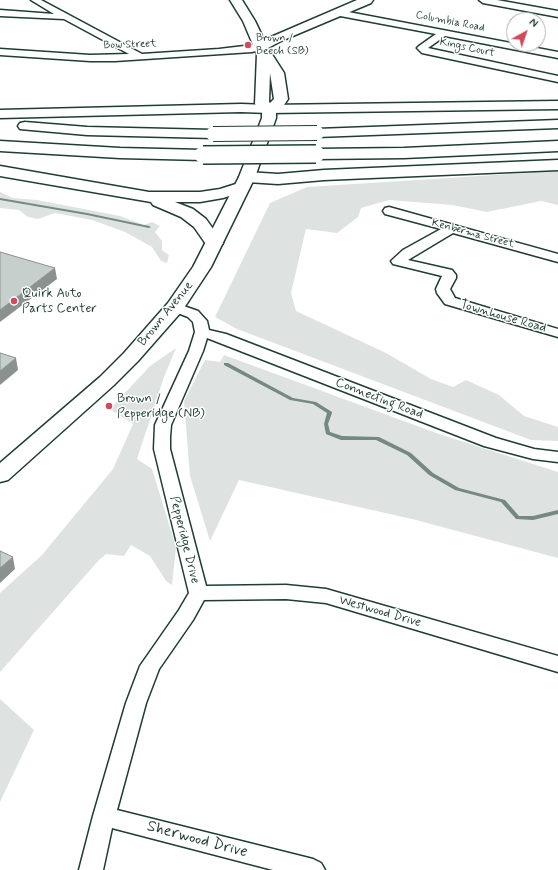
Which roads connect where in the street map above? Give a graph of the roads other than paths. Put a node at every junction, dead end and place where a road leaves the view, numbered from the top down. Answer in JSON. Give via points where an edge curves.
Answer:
{"nodes":[{"id":1,"x":35,"y":0,"type":"edge"},
{"id":2,"x":236,"y":0,"type":"edge"},
{"id":3,"x":368,"y":0,"type":"edge"},
{"id":4,"x":483,"y":0,"type":"edge"},
{"id":5,"x":0,"y":13,"type":"edge"},
{"id":6,"x":338,"y":13,"type":"junction"},
{"id":7,"x":558,"y":14,"type":"edge"},
{"id":8,"x":68,"y":18,"type":"junction"},
{"id":9,"x":444,"y":33,"type":"junction"},
{"id":10,"x":262,"y":51,"type":"junction"},
{"id":11,"x":0,"y":52,"type":"edge"},
{"id":12,"x":558,"y":55,"type":"edge"},
{"id":13,"x":141,"y":57,"type":"junction"},
{"id":14,"x":558,"y":79,"type":"edge"},
{"id":15,"x":558,"y":105,"type":"edge"},
{"id":16,"x":269,"y":109,"type":"junction"},
{"id":17,"x":0,"y":114,"type":"edge"},
{"id":18,"x":558,"y":124,"type":"edge"},
{"id":19,"x":0,"y":125,"type":"edge"},
{"id":20,"x":0,"y":146,"type":"edge"},
{"id":21,"x":558,"y":146,"type":"edge"},
{"id":22,"x":558,"y":165,"type":"edge"},
{"id":23,"x":0,"y":171,"type":"edge"},
{"id":24,"x":245,"y":182,"type":"junction"},
{"id":25,"x":149,"y":197,"type":"junction"},
{"id":26,"x":389,"y":211,"type":"dead end"},
{"id":27,"x":452,"y":228,"type":"junction"},
{"id":28,"x":214,"y":243,"type":"junction"},
{"id":29,"x":558,"y":258,"type":"edge"},
{"id":30,"x":175,"y":307,"type":"junction"},
{"id":31,"x":202,"y":332,"type":"junction"},
{"id":32,"x":558,"y":333,"type":"edge"},
{"id":33,"x":558,"y":457,"type":"edge"},
{"id":34,"x":0,"y":475,"type":"edge"},
{"id":35,"x":198,"y":593,"type":"junction"},
{"id":36,"x":558,"y":664,"type":"edge"},
{"id":37,"x":104,"y":816,"type":"junction"},
{"id":38,"x":91,"y":870,"type":"edge"},
{"id":39,"x":313,"y":870,"type":"edge"}],
"edges":[{"from":1,"to":8,"type":"street"},
{"from":2,"to":10,"type":"main road","via":[[249,21]]},
{"from":3,"to":6,"type":"main road"},
{"from":4,"to":7,"type":"street"},
{"from":5,"to":8,"type":"street"},
{"from":6,"to":9,"type":"street","name":"Columbia Road"},
{"from":6,"to":10,"type":"main road","via":[[277,38]]},
{"from":8,"to":13,"type":"street"},
{"from":9,"to":12,"type":"street","name":"Columbia Road"},
{"from":9,"to":14,"type":"street","name":"Kings Court","via":[[422,48],[425,51]]},
{"from":10,"to":13,"type":"street","name":"Bow Street"},
{"from":10,"to":16,"type":"main road","via":[[262,104]]},
{"from":11,"to":13,"type":"street","name":"Bow Street","via":[[90,58]]},
{"from":15,"to":16,"type":"main road"},
{"from":16,"to":17,"type":"main road"},
{"from":16,"to":24,"type":"main road","name":"Brown Avenue","via":[[269,118],[260,146]]},
{"from":18,"to":19,"type":"main road","bridge":true,"via":[[317,133],[213,134],[88,131]]},
{"from":20,"to":21,"type":"main road","bridge":true,"via":[[204,155],[404,152]]},
{"from":22,"to":24,"type":"main road","via":[[324,175]]},
{"from":23,"to":25,"type":"main road"},
{"from":24,"to":25,"type":"main road","via":[[223,193],[200,197]]},
{"from":24,"to":28,"type":"main road","name":"Brown Avenue"},
{"from":25,"to":28,"type":"main road","via":[[187,213],[200,223]]},
{"from":26,"to":27,"type":"street","name":"Kenberma Street"},
{"from":27,"to":29,"type":"street","name":"Kenberma Street"},
{"from":27,"to":32,"type":"street","name":"Townhouse Road","via":[[398,261],[447,272],[449,278],[443,289],[444,293],[456,304]]},
{"from":28,"to":30,"type":"main road","name":"Brown Avenue","via":[[202,267]]},
{"from":30,"to":31,"type":"street","via":[[193,314],[200,321]]},
{"from":30,"to":34,"type":"main road","name":"Brown Avenue","via":[[107,381]]},
{"from":31,"to":33,"type":"street","name":"Connecting Road","via":[[221,337],[490,442],[533,454]]},
{"from":31,"to":35,"type":"street","name":"Pepperidge Drive","via":[[163,425],[162,437],[162,449]]},
{"from":35,"to":36,"type":"street","name":"Westwood Drive","via":[[286,592],[326,596]]},
{"from":35,"to":37,"type":"street","name":"Pepperidge Drive","via":[[150,666],[136,703]]},
{"from":37,"to":38,"type":"street","name":"Pepperidge Drive"},
{"from":37,"to":39,"type":"street","name":"Sherwood Drive"}]}
